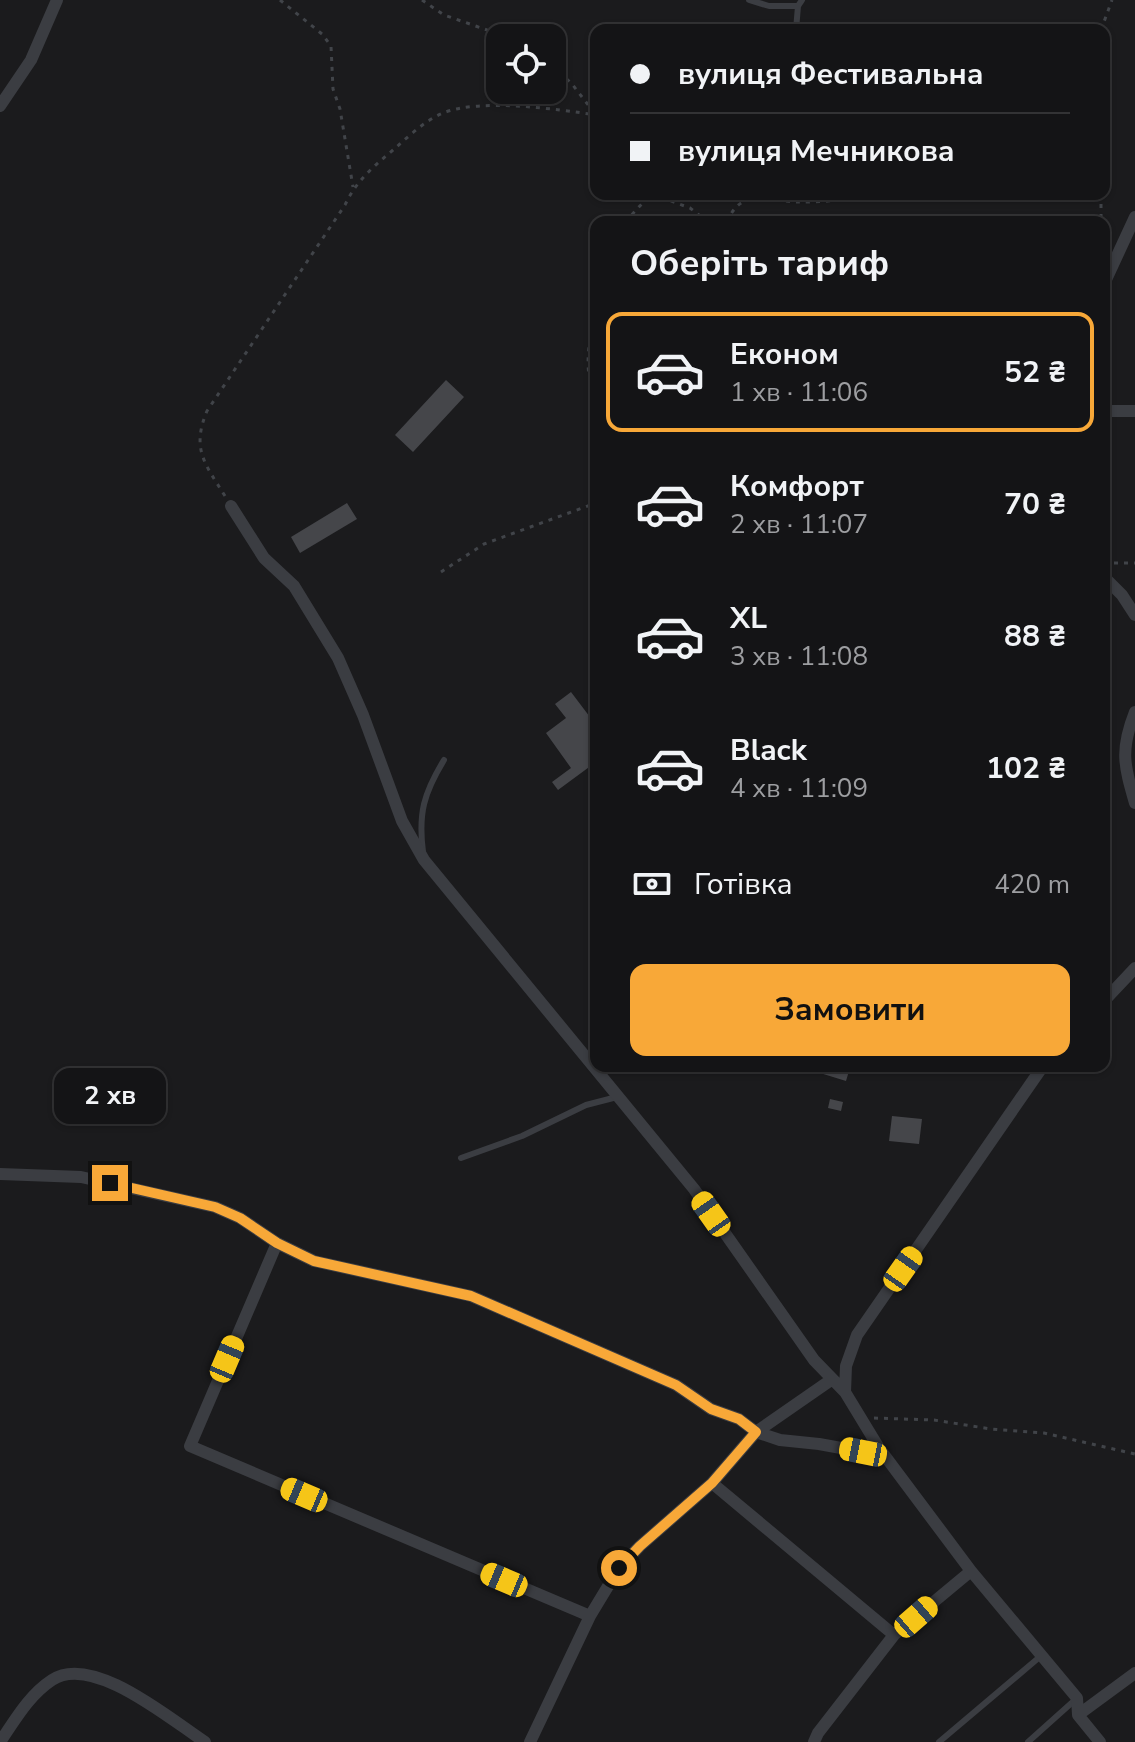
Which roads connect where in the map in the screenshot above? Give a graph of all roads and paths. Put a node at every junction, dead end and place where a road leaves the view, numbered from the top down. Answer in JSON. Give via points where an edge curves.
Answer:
{"nodes":[{"id":1,"x":57,"y":0,"type":"edge"},
{"id":2,"x":280,"y":0,"type":"edge"},
{"id":3,"x":422,"y":0,"type":"edge"},
{"id":4,"x":749,"y":0,"type":"edge"},
{"id":5,"x":1112,"y":0,"type":"edge"},
{"id":6,"x":800,"y":3,"type":"edge"},
{"id":7,"x":797,"y":24,"type":"edge"},
{"id":8,"x":1103,"y":24,"type":"edge"},
{"id":9,"x":486,"y":30,"type":"edge"},
{"id":10,"x":566,"y":78,"type":"edge"},
{"id":11,"x":0,"y":106,"type":"edge"},
{"id":12,"x":590,"y":107,"type":"edge"},
{"id":13,"x":590,"y":114,"type":"edge"},
{"id":14,"x":353,"y":187,"type":"junction"},
{"id":15,"x":645,"y":200,"type":"edge"},
{"id":16,"x":668,"y":200,"type":"edge"},
{"id":17,"x":746,"y":200,"type":"edge"},
{"id":18,"x":774,"y":200,"type":"edge"},
{"id":19,"x":829,"y":200,"type":"edge"},
{"id":20,"x":631,"y":216,"type":"edge"},
{"id":21,"x":700,"y":216,"type":"edge"},
{"id":22,"x":731,"y":216,"type":"edge"},
{"id":23,"x":1135,"y":217,"type":"edge"},
{"id":24,"x":1110,"y":271,"type":"edge"},
{"id":25,"x":590,"y":355,"type":"edge"},
{"id":26,"x":590,"y":383,"type":"edge"},
{"id":27,"x":1110,"y":411,"type":"edge"},
{"id":28,"x":1135,"y":411,"type":"edge"},
{"id":29,"x":590,"y":505,"type":"edge"},
{"id":30,"x":231,"y":506,"type":"joint"},
{"id":31,"x":1110,"y":563,"type":"edge"},
{"id":32,"x":1135,"y":563,"type":"edge"},
{"id":33,"x":441,"y":572,"type":"dead end"},
{"id":34,"x":1110,"y":583,"type":"edge"},
{"id":35,"x":1135,"y":615,"type":"edge"},
{"id":36,"x":1135,"y":712,"type":"edge"},
{"id":37,"x":444,"y":760,"type":"dead end"},
{"id":38,"x":1135,"y":803,"type":"edge"},
{"id":39,"x":424,"y":860,"type":"junction"},
{"id":40,"x":1135,"y":968,"type":"edge"},
{"id":41,"x":1110,"y":995,"type":"edge"},
{"id":42,"x":590,"y":1062,"type":"edge"},
{"id":43,"x":598,"y":1072,"type":"edge"},
{"id":44,"x":1039,"y":1072,"type":"edge"},
{"id":45,"x":619,"y":1097,"type":"junction"},
{"id":46,"x":461,"y":1158,"type":"dead end"},
{"id":47,"x":0,"y":1174,"type":"edge"},
{"id":48,"x":277,"y":1243,"type":"junction"},
{"id":49,"x":831,"y":1380,"type":"junction"},
{"id":50,"x":845,"y":1392,"type":"junction"},
{"id":51,"x":861,"y":1419,"type":"junction"},
{"id":52,"x":756,"y":1432,"type":"junction"},
{"id":53,"x":879,"y":1448,"type":"junction"},
{"id":54,"x":1135,"y":1454,"type":"edge"},
{"id":55,"x":712,"y":1483,"type":"junction"},
{"id":56,"x":971,"y":1571,"type":"junction"},
{"id":57,"x":590,"y":1616,"type":"junction"},
{"id":58,"x":894,"y":1635,"type":"junction"},
{"id":59,"x":1042,"y":1655,"type":"junction"},
{"id":60,"x":1135,"y":1673,"type":"edge"},
{"id":61,"x":1077,"y":1698,"type":"junction"},
{"id":62,"x":1078,"y":1715,"type":"junction"},
{"id":63,"x":0,"y":1742,"type":"edge"},
{"id":64,"x":205,"y":1742,"type":"edge"},
{"id":65,"x":530,"y":1742,"type":"edge"},
{"id":66,"x":814,"y":1742,"type":"edge"},
{"id":67,"x":939,"y":1742,"type":"edge"},
{"id":68,"x":1028,"y":1742,"type":"edge"},
{"id":69,"x":1100,"y":1742,"type":"edge"}],
"edges":[{"from":1,"to":11,"type":"street","via":[[31,60]]},
{"from":2,"to":14,"type":"path","via":[[331,46],[333,89]]},
{"from":3,"to":9,"type":"path","via":[[444,15]]},
{"from":4,"to":6,"type":"lane","via":[[769,6]]},
{"from":5,"to":8,"type":"path"},
{"from":6,"to":7,"type":"lane"},
{"from":10,"to":12,"type":"path"},
{"from":13,"to":14,"type":"path","via":[[553,108],[455,109],[423,124]]},
{"from":14,"to":30,"type":"path","via":[[200,428],[198,446],[205,465]]},
{"from":15,"to":20,"type":"path"},
{"from":16,"to":21,"type":"path"},
{"from":17,"to":22,"type":"path"},
{"from":18,"to":19,"type":"path"},
{"from":23,"to":24,"type":"street"},
{"from":25,"to":26,"type":"path"},
{"from":27,"to":28,"type":"street"},
{"from":29,"to":33,"type":"path","via":[[484,544]]},
{"from":30,"to":39,"type":"street","via":[[264,558],[294,586],[338,658],[402,821]]},
{"from":31,"to":32,"type":"path"},
{"from":34,"to":35,"type":"street"},
{"from":36,"to":38,"type":"street","via":[[1124,740]]},
{"from":37,"to":39,"type":"lane","via":[[429,785],[419,822]]},
{"from":39,"to":42,"type":"street"},
{"from":40,"to":41,"type":"street"},
{"from":43,"to":45,"type":"street"},
{"from":44,"to":50,"type":"street","via":[[857,1335],[846,1366]]},
{"from":45,"to":46,"type":"lane","via":[[586,1105]]},
{"from":45,"to":49,"type":"street","via":[[694,1189]]},
{"from":47,"to":48,"type":"street","via":[[81,1177],[200,1203],[240,1218]]},
{"from":48,"to":52,"type":"street","via":[[314,1261],[471,1296],[676,1385]]},
{"from":48,"to":57,"type":"street","via":[[190,1446]]},
{"from":49,"to":50,"type":"street"},
{"from":49,"to":52,"type":"street"},
{"from":50,"to":51,"type":"street"},
{"from":51,"to":53,"type":"street"},
{"from":51,"to":54,"type":"path","via":[[934,1420],[1044,1433]]},
{"from":52,"to":53,"type":"street","via":[[863,1452]]},
{"from":52,"to":55,"type":"street"},
{"from":53,"to":56,"type":"street"},
{"from":55,"to":57,"type":"street","via":[[619,1568]]},
{"from":55,"to":58,"type":"street"},
{"from":56,"to":58,"type":"street"},
{"from":56,"to":59,"type":"street"},
{"from":57,"to":65,"type":"street"},
{"from":58,"to":66,"type":"street"},
{"from":59,"to":61,"type":"street"},
{"from":59,"to":67,"type":"lane"},
{"from":60,"to":62,"type":"street"},
{"from":61,"to":62,"type":"street"},
{"from":61,"to":68,"type":"lane"},
{"from":62,"to":69,"type":"street"},
{"from":63,"to":64,"type":"street","via":[[23,1708],[53,1679],[89,1673]]}]}
